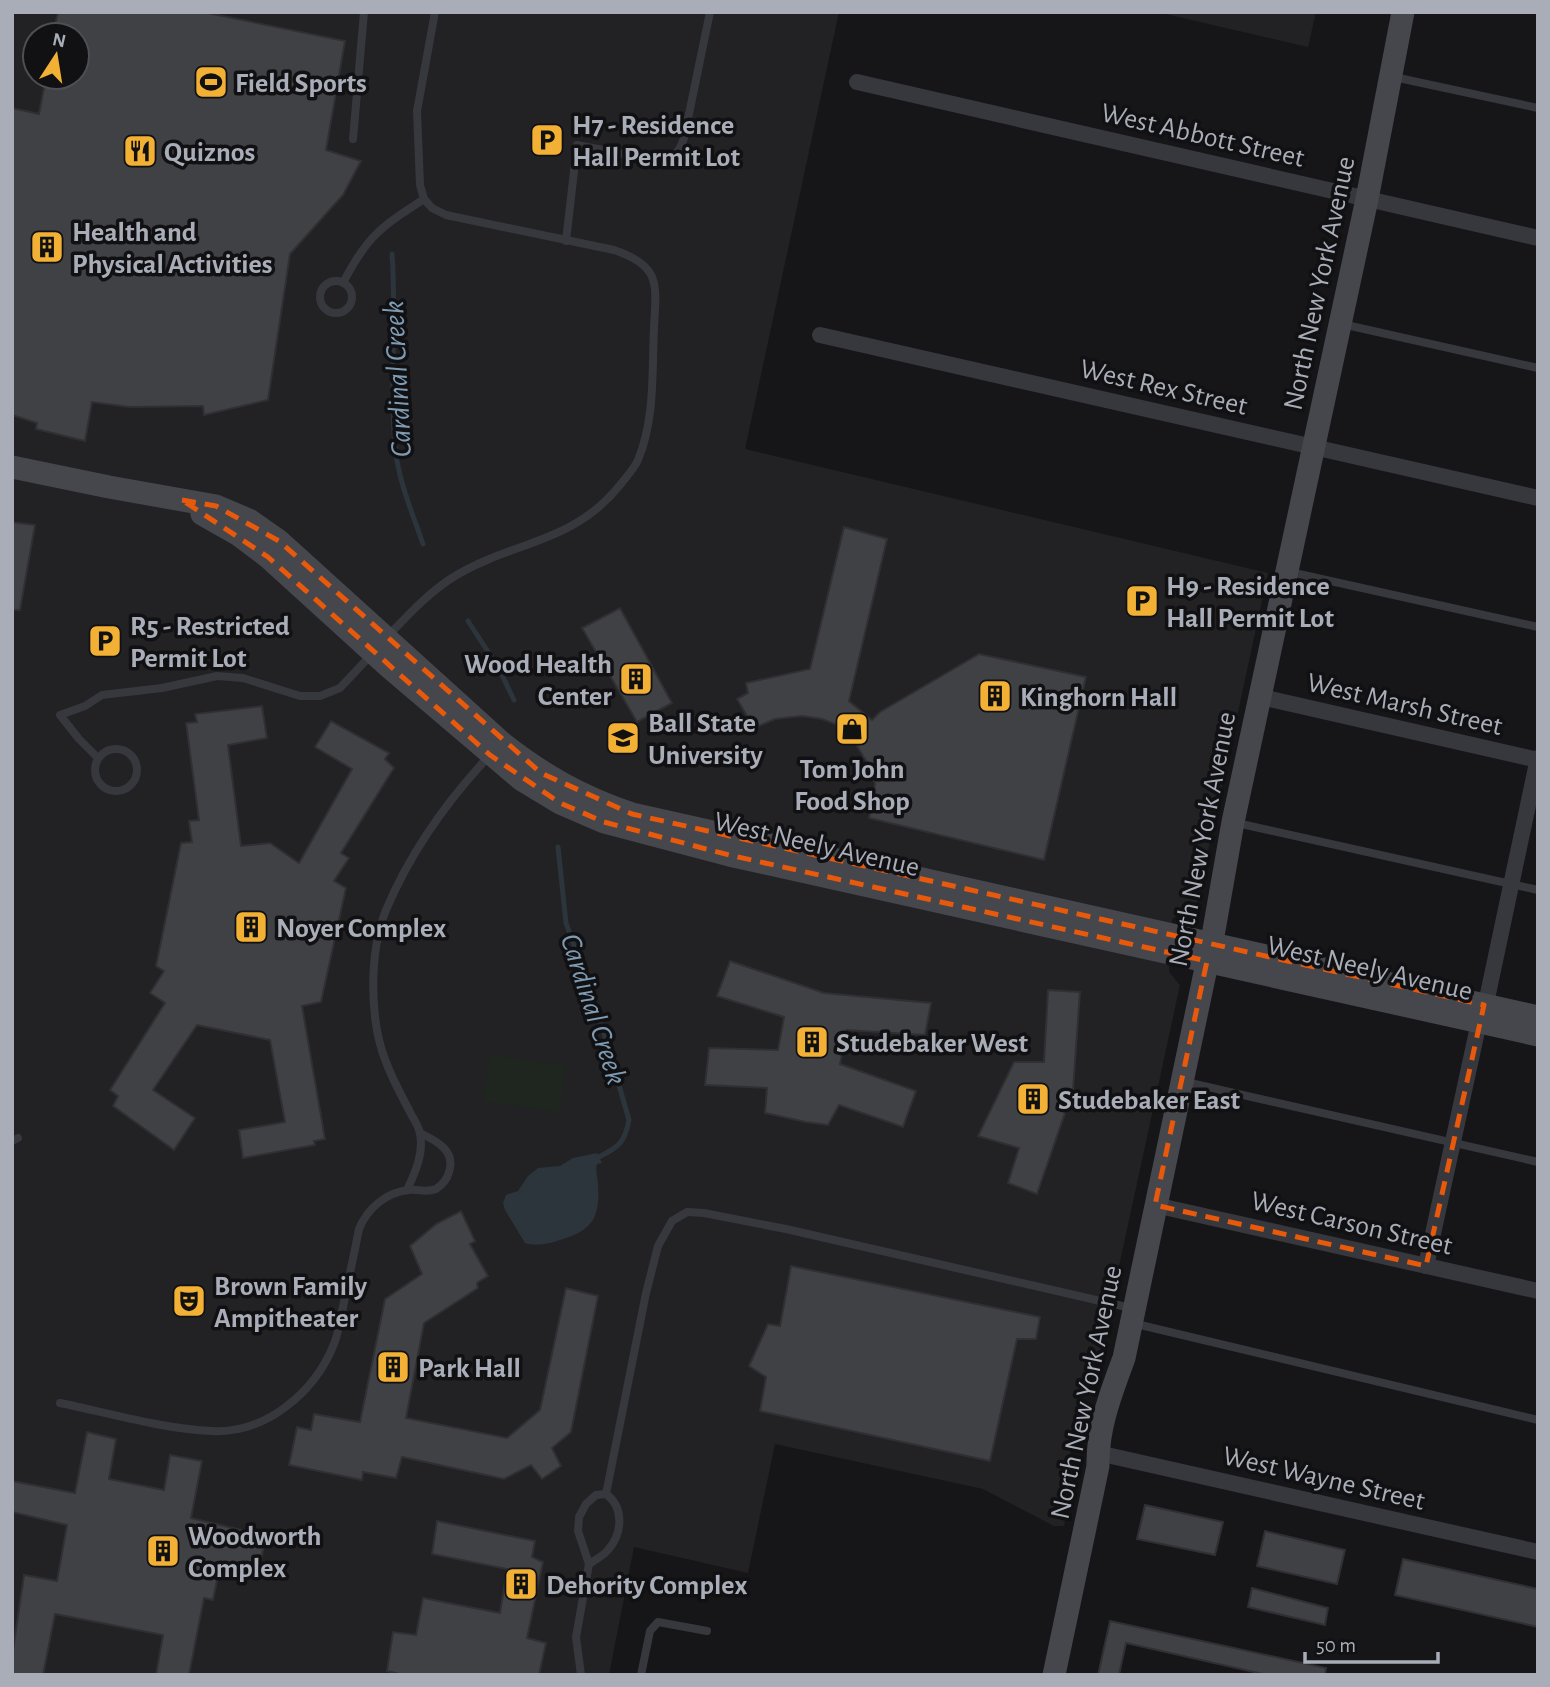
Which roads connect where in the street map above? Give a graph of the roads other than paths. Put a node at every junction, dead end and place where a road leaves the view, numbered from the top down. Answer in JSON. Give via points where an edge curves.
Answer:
{"nodes":[{"id":1,"x":364,"y":12,"type":"edge"},
{"id":2,"x":435,"y":12,"type":"edge"},
{"id":3,"x":710,"y":12,"type":"edge"},
{"id":4,"x":1403,"y":12,"type":"edge"},
{"id":5,"x":1391,"y":76,"type":"junction"},
{"id":6,"x":857,"y":82,"type":"dead end"},
{"id":7,"x":1538,"y":108,"type":"edge"},
{"id":8,"x":353,"y":139,"type":"dead end"},
{"id":9,"x":424,"y":199,"type":"junction"},
{"id":10,"x":1367,"y":199,"type":"junction"},
{"id":11,"x":1538,"y":237,"type":"edge"},
{"id":12,"x":566,"y":241,"type":"junction"},
{"id":13,"x":343,"y":283,"type":"junction"},
{"id":14,"x":1339,"y":323,"type":"junction"},
{"id":15,"x":820,"y":335,"type":"dead end"},
{"id":16,"x":1538,"y":368,"type":"edge"},
{"id":17,"x":1313,"y":447,"type":"junction"},
{"id":18,"x":12,"y":467,"type":"edge"},
{"id":19,"x":1538,"y":498,"type":"edge"},
{"id":20,"x":1288,"y":572,"type":"junction"},
{"id":21,"x":1538,"y":627,"type":"edge"},
{"id":22,"x":380,"y":645,"type":"junction"},
{"id":23,"x":1261,"y":697,"type":"junction"},
{"id":24,"x":496,"y":749,"type":"junction"},
{"id":25,"x":98,"y":758,"type":"junction"},
{"id":26,"x":1538,"y":759,"type":"edge"},
{"id":27,"x":1233,"y":822,"type":"junction"},
{"id":28,"x":1510,"y":884,"type":"junction"},
{"id":29,"x":1538,"y":890,"type":"edge"},
{"id":30,"x":1209,"y":952,"type":"junction"},
{"id":31,"x":1482,"y":1013,"type":"junction"},
{"id":32,"x":1538,"y":1017,"type":"edge"},
{"id":33,"x":1538,"y":1035,"type":"edge"},
{"id":34,"x":1181,"y":1081,"type":"junction"},
{"id":35,"x":420,"y":1133,"type":"junction"},
{"id":36,"x":1454,"y":1143,"type":"junction"},
{"id":37,"x":1538,"y":1162,"type":"edge"},
{"id":38,"x":407,"y":1190,"type":"junction"},
{"id":39,"x":1155,"y":1205,"type":"junction"},
{"id":40,"x":1426,"y":1266,"type":"junction"},
{"id":41,"x":1538,"y":1292,"type":"edge"},
{"id":42,"x":1133,"y":1315,"type":"junction"},
{"id":43,"x":60,"y":1403,"type":"dead end"},
{"id":44,"x":1538,"y":1420,"type":"edge"},
{"id":45,"x":1098,"y":1453,"type":"junction"},
{"id":46,"x":606,"y":1494,"type":"junction"},
{"id":47,"x":1538,"y":1552,"type":"edge"},
{"id":48,"x":589,"y":1564,"type":"junction"},
{"id":49,"x":707,"y":1631,"type":"dead end"},
{"id":50,"x":581,"y":1675,"type":"edge"},
{"id":51,"x":641,"y":1675,"type":"edge"},
{"id":52,"x":1054,"y":1675,"type":"edge"}],
"edges":[{"from":1,"to":8,"type":"lane"},
{"from":2,"to":9,"type":"lane","via":[[417,111]]},
{"from":3,"to":12,"type":"lane","via":[[678,154],[665,161],[578,145]]},
{"from":4,"to":5,"type":"street","name":"North New York Avenue"},
{"from":5,"to":7,"type":"lane"},
{"from":5,"to":10,"type":"street","name":"North New York Avenue"},
{"from":6,"to":10,"type":"street","name":"West Abbott Street"},
{"from":9,"to":12,"type":"lane","via":[[446,215]]},
{"from":9,"to":13,"type":"lane","via":[[373,235]]},
{"from":10,"to":11,"type":"street","name":"West Abbott Street"},
{"from":10,"to":14,"type":"street","name":"North New York Avenue"},
{"from":12,"to":22,"type":"lane","via":[[628,255],[651,272],[656,294],[651,389],[637,462],[613,493],[580,523],[455,576],[428,594]]},
{"from":13,"to":13,"type":"lane","via":[[328,283],[321,290],[320,300],[329,312],[340,313],[349,307],[352,296]]},
{"from":14,"to":16,"type":"lane"},
{"from":14,"to":17,"type":"street","name":"North New York Avenue"},
{"from":15,"to":17,"type":"street","name":"West Rex Street"},
{"from":17,"to":19,"type":"street","name":"West Rex Street"},
{"from":17,"to":20,"type":"street","name":"North New York Avenue"},
{"from":18,"to":22,"type":"street","name":"West Neely Avenue","via":[[216,506],[248,520],[279,541]]},
{"from":20,"to":21,"type":"lane"},
{"from":20,"to":23,"type":"street","name":"North New York Avenue"},
{"from":22,"to":24,"type":"street","name":"West Neely Avenue"},
{"from":22,"to":25,"type":"lane","via":[[340,688],[320,696],[300,696],[243,678],[216,677],[102,695],[60,715]]},
{"from":23,"to":26,"type":"street","name":"West Marsh Street"},
{"from":23,"to":27,"type":"street","name":"North New York Avenue"},
{"from":24,"to":30,"type":"street","name":"West Neely Avenue","via":[[522,780],[560,803],[617,826],[729,855]]},
{"from":24,"to":35,"type":"lane","via":[[430,828],[385,912],[379,939],[374,974],[377,1029],[385,1061]]},
{"from":25,"to":25,"type":"lane","via":[[96,778],[105,788],[119,791],[135,780],[138,766],[131,754],[110,749]]},
{"from":26,"to":28,"type":"street"},
{"from":27,"to":28,"type":"lane"},
{"from":27,"to":30,"type":"street","name":"North New York Avenue"},
{"from":28,"to":29,"type":"lane"},
{"from":28,"to":31,"type":"street"},
{"from":30,"to":31,"type":"street","name":"West Neely Avenue"},
{"from":30,"to":34,"type":"street","name":"North New York Avenue"},
{"from":31,"to":32,"type":"street","name":"West Neely Avenue"},
{"from":31,"to":33,"type":"street","name":"West Neely Avenue"},
{"from":31,"to":36,"type":"street"},
{"from":34,"to":36,"type":"lane"},
{"from":34,"to":39,"type":"street","name":"North New York Avenue"},
{"from":35,"to":38,"type":"lane","via":[[420,1156]]},
{"from":35,"to":38,"type":"lane","via":[[443,1147],[451,1166],[440,1187]]},
{"from":36,"to":37,"type":"lane"},
{"from":36,"to":40,"type":"street"},
{"from":38,"to":43,"type":"lane","via":[[388,1197],[364,1217],[335,1341],[316,1377],[278,1412],[251,1425],[213,1432]]},
{"from":39,"to":40,"type":"street","name":"West Carson Street"},
{"from":39,"to":42,"type":"street","name":"North New York Avenue"},
{"from":40,"to":41,"type":"street","name":"West Carson Street"},
{"from":42,"to":44,"type":"lane"},
{"from":42,"to":45,"type":"street","name":"North New York Avenue"},
{"from":42,"to":46,"type":"lane","via":[[786,1229],[687,1212],[672,1221],[658,1246]]},
{"from":45,"to":47,"type":"street","name":"West Wayne Street"},
{"from":45,"to":52,"type":"street","name":"North New York Avenue"},
{"from":46,"to":48,"type":"lane","via":[[596,1495],[579,1517],[578,1531]]},
{"from":46,"to":48,"type":"lane","via":[[615,1500],[620,1524],[608,1551]]},
{"from":48,"to":50,"type":"lane","via":[[576,1637]]},
{"from":49,"to":51,"type":"lane","via":[[658,1622],[650,1631]]}]}
